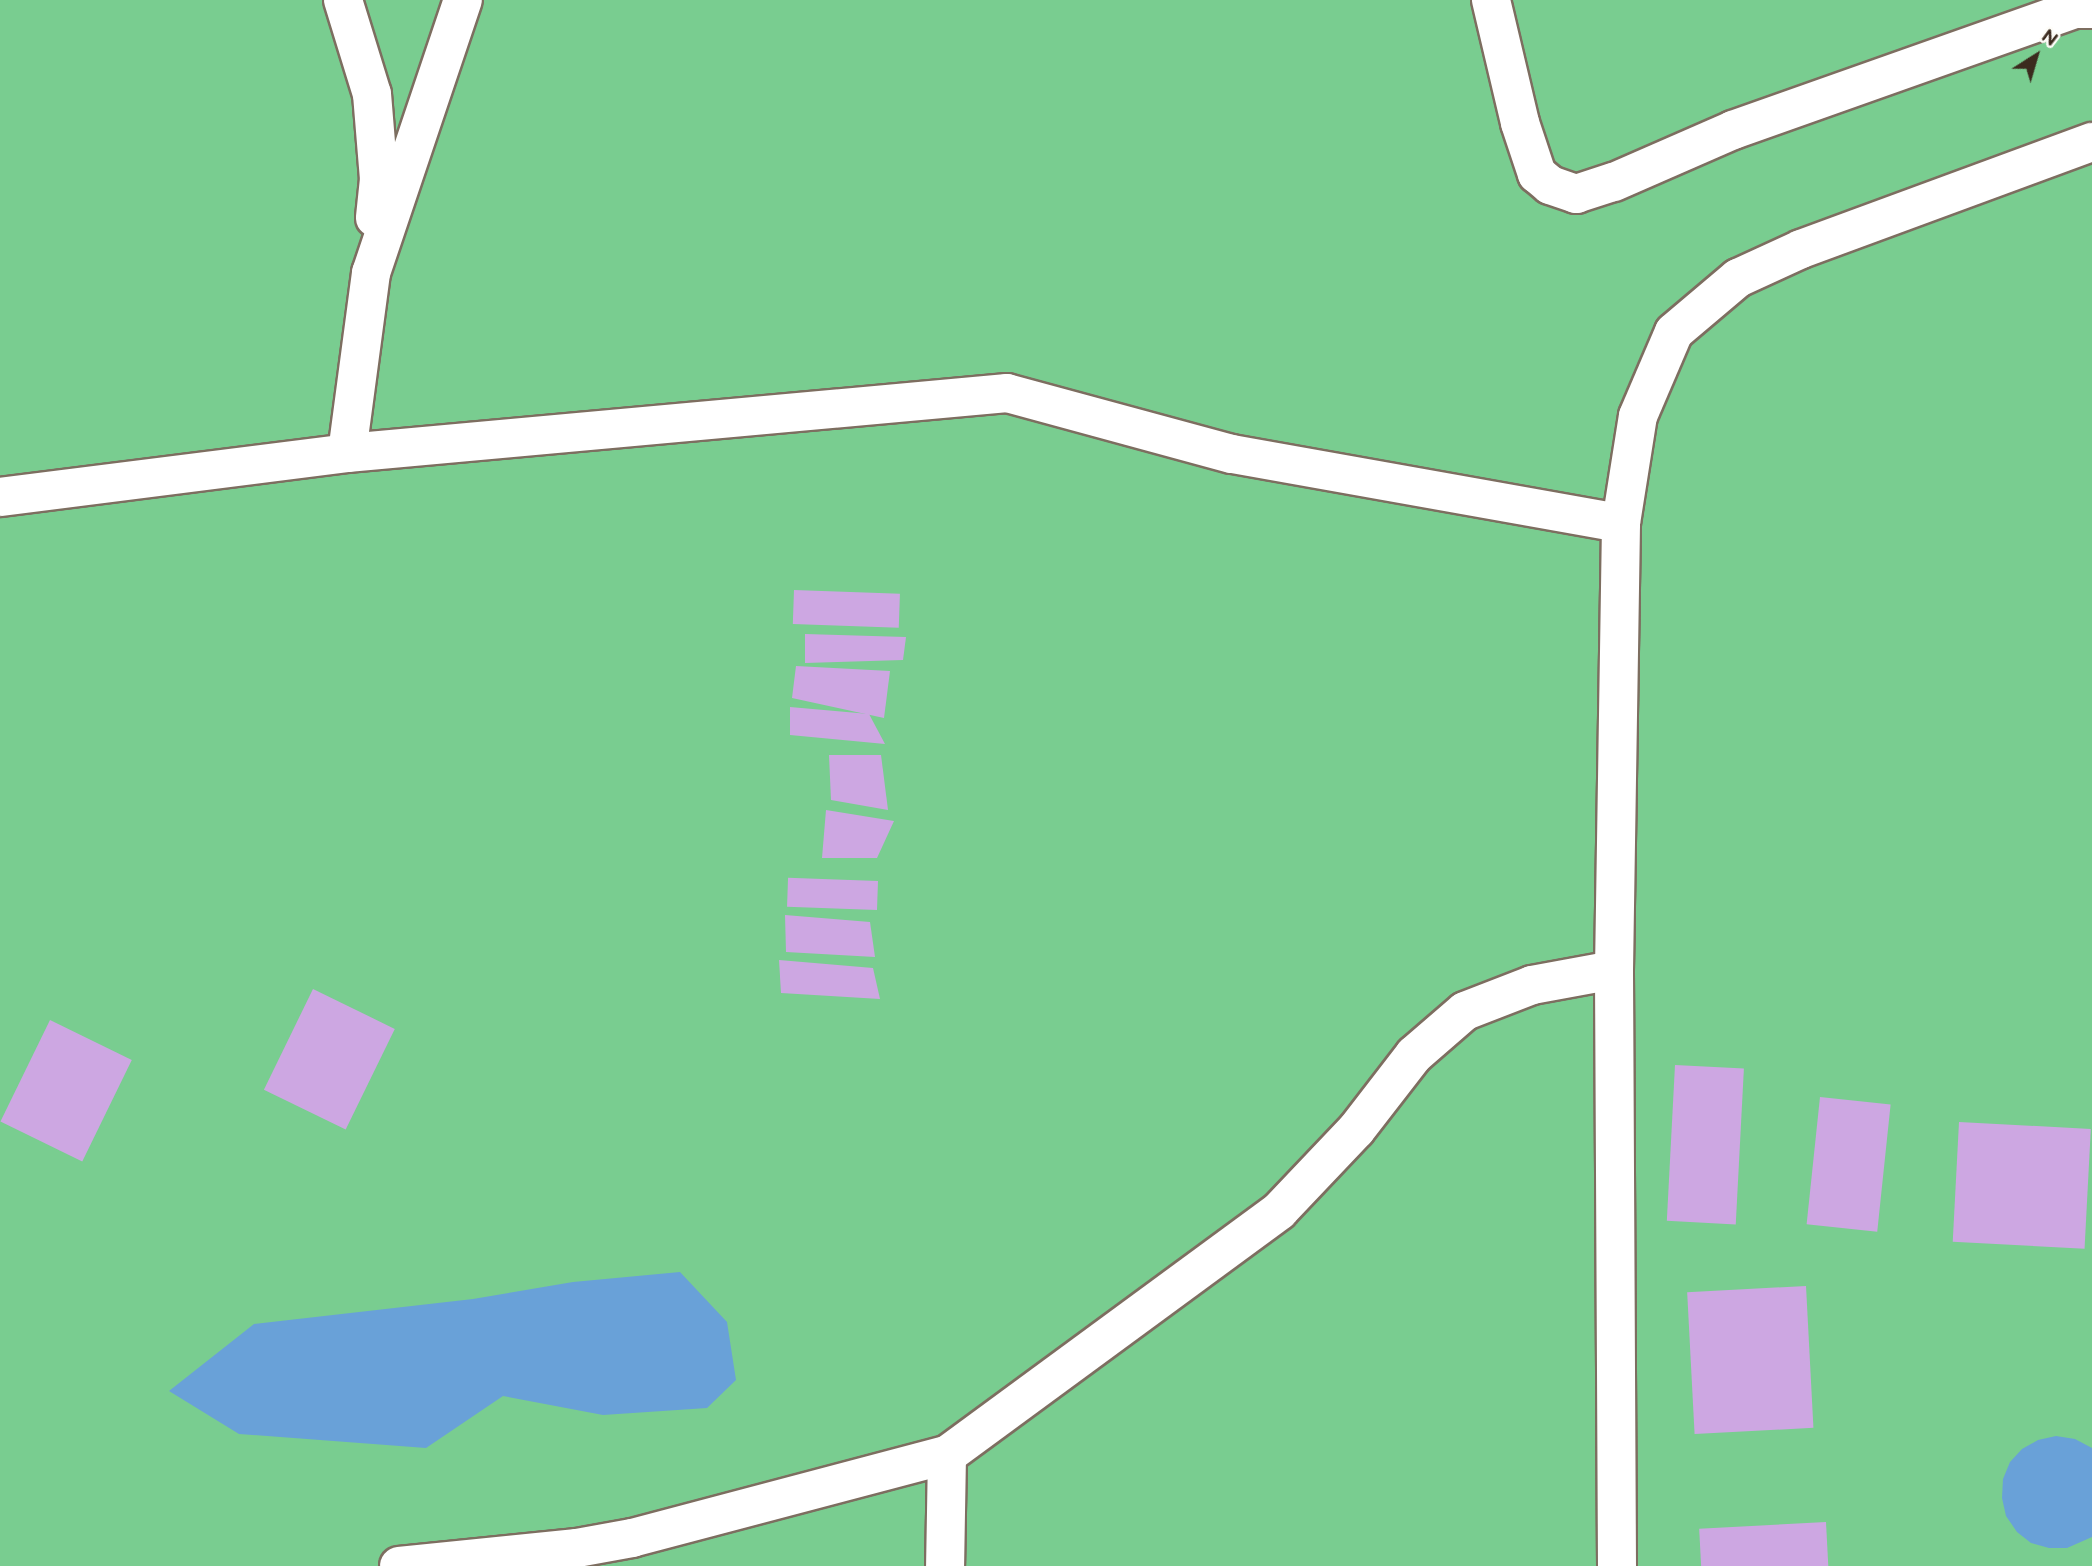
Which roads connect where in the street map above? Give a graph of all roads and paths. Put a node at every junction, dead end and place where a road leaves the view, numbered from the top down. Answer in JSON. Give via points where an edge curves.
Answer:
{"nodes":[{"id":1,"x":343,"y":0,"type":"edge"},
{"id":2,"x":463,"y":0,"type":"edge"},
{"id":3,"x":1491,"y":0,"type":"edge"},
{"id":4,"x":2092,"y":9,"type":"edge"},
{"id":5,"x":2092,"y":142,"type":"edge"},
{"id":6,"x":371,"y":273,"type":"junction"},
{"id":7,"x":347,"y":453,"type":"junction"},
{"id":8,"x":0,"y":497,"type":"edge"},
{"id":9,"x":1622,"y":523,"type":"junction"},
{"id":10,"x":1614,"y":970,"type":"junction"},
{"id":11,"x":947,"y":1455,"type":"junction"},
{"id":12,"x":399,"y":1566,"type":"edge"},
{"id":13,"x":945,"y":1566,"type":"edge"},
{"id":14,"x":1617,"y":1566,"type":"edge"}],
"edges":[{"from":1,"to":6,"type":"street","via":[[372,94],[379,179]]},
{"from":2,"to":6,"type":"street"},
{"from":3,"to":4,"type":"street","via":[[1537,174],[1550,185],[1576,194],[1732,130],[2075,9]]},
{"from":5,"to":9,"type":"street","via":[[1801,249],[1738,278],[1674,332],[1637,416]]},
{"from":6,"to":7,"type":"street"},
{"from":7,"to":8,"type":"street"},
{"from":7,"to":9,"type":"street","via":[[1007,393],[1232,454]]},
{"from":9,"to":10,"type":"street"},
{"from":10,"to":11,"type":"street","via":[[1532,985],[1465,1011],[1414,1055],[1356,1130],[1279,1211]]},
{"from":10,"to":14,"type":"street"},
{"from":11,"to":12,"type":"street","via":[[632,1538]]},
{"from":11,"to":13,"type":"street"}]}
